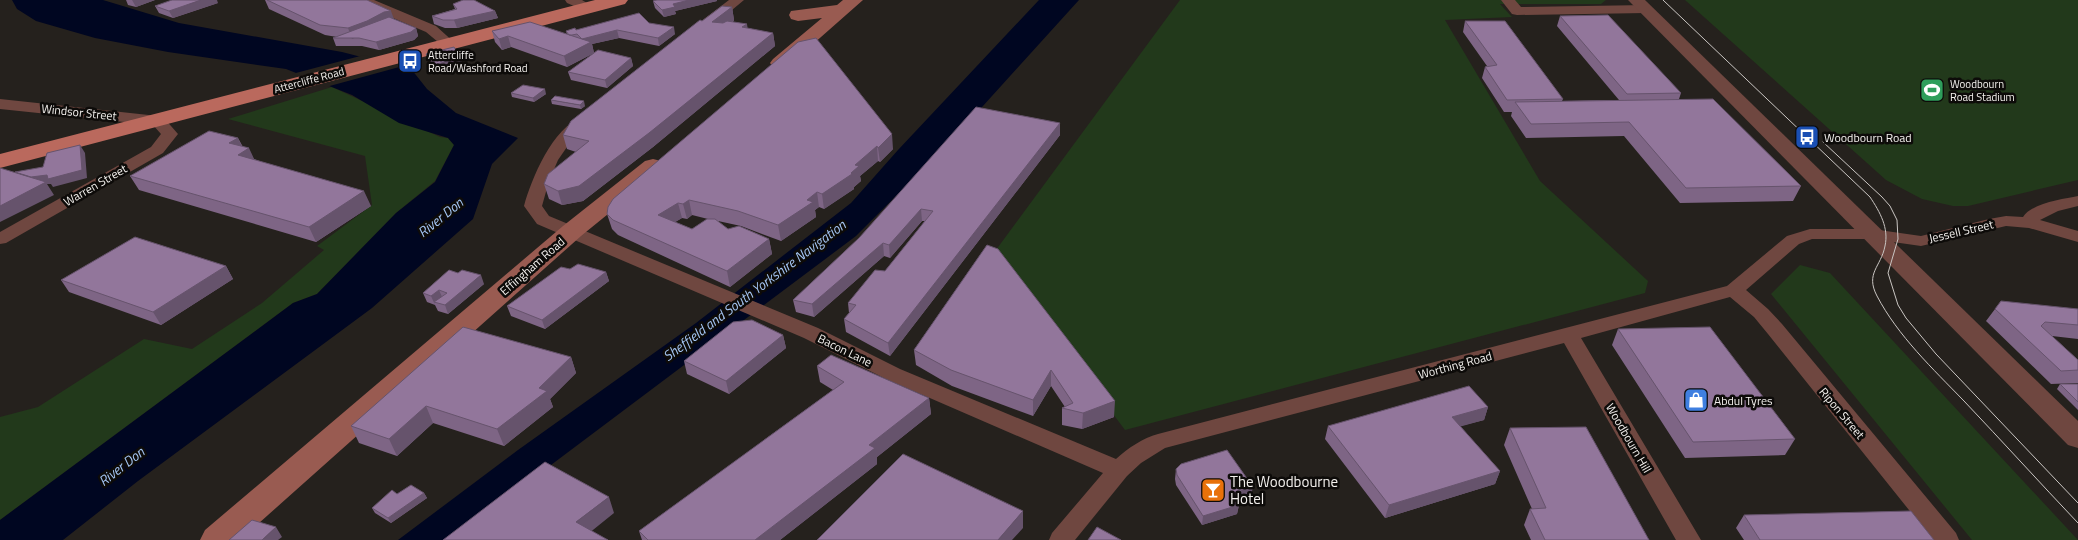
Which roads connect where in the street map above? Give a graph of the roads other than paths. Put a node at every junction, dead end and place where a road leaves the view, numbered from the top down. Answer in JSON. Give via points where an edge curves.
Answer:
{"nodes":[{"id":1,"x":363,"y":0,"type":"edge"},
{"id":2,"x":618,"y":0,"type":"edge"},
{"id":3,"x":737,"y":0,"type":"edge"},
{"id":4,"x":1508,"y":0,"type":"edge"},
{"id":5,"x":580,"y":4,"type":"edge"},
{"id":6,"x":848,"y":5,"type":"edge"},
{"id":7,"x":1641,"y":5,"type":"edge"},
{"id":8,"x":800,"y":17,"type":"edge"},
{"id":9,"x":694,"y":34,"type":"edge"},
{"id":10,"x":449,"y":44,"type":"junction"},
{"id":11,"x":760,"y":80,"type":"edge"},
{"id":12,"x":0,"y":104,"type":"edge"},
{"id":13,"x":592,"y":114,"type":"edge"},
{"id":14,"x":158,"y":121,"type":"junction"},
{"id":15,"x":670,"y":154,"type":"edge"},
{"id":16,"x":0,"y":161,"type":"edge"},
{"id":17,"x":2078,"y":201,"type":"edge"},
{"id":18,"x":2030,"y":223,"type":"junction"},
{"id":19,"x":572,"y":231,"type":"junction"},
{"id":20,"x":1872,"y":234,"type":"junction"},
{"id":21,"x":2078,"y":237,"type":"edge"},
{"id":22,"x":0,"y":239,"type":"edge"},
{"id":23,"x":1734,"y":290,"type":"junction"},
{"id":24,"x":775,"y":318,"type":"joint"},
{"id":25,"x":1569,"y":335,"type":"junction"},
{"id":26,"x":2078,"y":438,"type":"edge"},
{"id":27,"x":1119,"y":470,"type":"junction"},
{"id":28,"x":217,"y":540,"type":"edge"},
{"id":29,"x":1061,"y":540,"type":"edge"},
{"id":30,"x":1689,"y":540,"type":"edge"},
{"id":31,"x":1947,"y":540,"type":"edge"}],
"edges":[{"from":1,"to":10,"type":"street","via":[[431,30]]},
{"from":2,"to":5,"type":"main road","name":"Attercliffe Road"},
{"from":3,"to":9,"type":"street"},
{"from":4,"to":7,"type":"street","via":[[1517,11]]},
{"from":5,"to":10,"type":"main road","name":"Attercliffe Road"},
{"from":6,"to":8,"type":"main road"},
{"from":7,"to":20,"type":"street"},
{"from":8,"to":11,"type":"main road"},
{"from":10,"to":14,"type":"main road","name":"Attercliffe Road"},
{"from":12,"to":14,"type":"street","name":"Windsor Street"},
{"from":13,"to":19,"type":"street","name":"Bacon Lane","via":[[565,136],[554,151],[533,206],[543,220]]},
{"from":14,"to":16,"type":"main road","name":"Attercliffe Road"},
{"from":14,"to":22,"type":"street","name":"Warren Street","via":[[170,134],[157,150]]},
{"from":15,"to":19,"type":"main road","name":"Effingham Road"},
{"from":17,"to":18,"type":"street","via":[[2042,212],[2032,217]]},
{"from":18,"to":20,"type":"street","name":"Jessell Street","via":[[2006,221],[1920,241]]},
{"from":18,"to":21,"type":"street","name":"Jessell Street"},
{"from":19,"to":24,"type":"street","name":"Bacon Lane"},
{"from":19,"to":28,"type":"main road","name":"Effingham Road"},
{"from":20,"to":23,"type":"street","name":"Worthing Road","via":[[1821,232],[1802,236]]},
{"from":20,"to":26,"type":"street"},
{"from":23,"to":25,"type":"street","name":"Worthing Road"},
{"from":23,"to":31,"type":"street","name":"Ripon Street","via":[[1775,329]]},
{"from":24,"to":27,"type":"street","name":"Bacon Lane","via":[[893,374]]},
{"from":25,"to":27,"type":"street","name":"Worthing Road","via":[[1158,442]]},
{"from":25,"to":30,"type":"street","name":"Woodbourn Hill"},
{"from":27,"to":29,"type":"street","name":"Worthing Road"}]}
